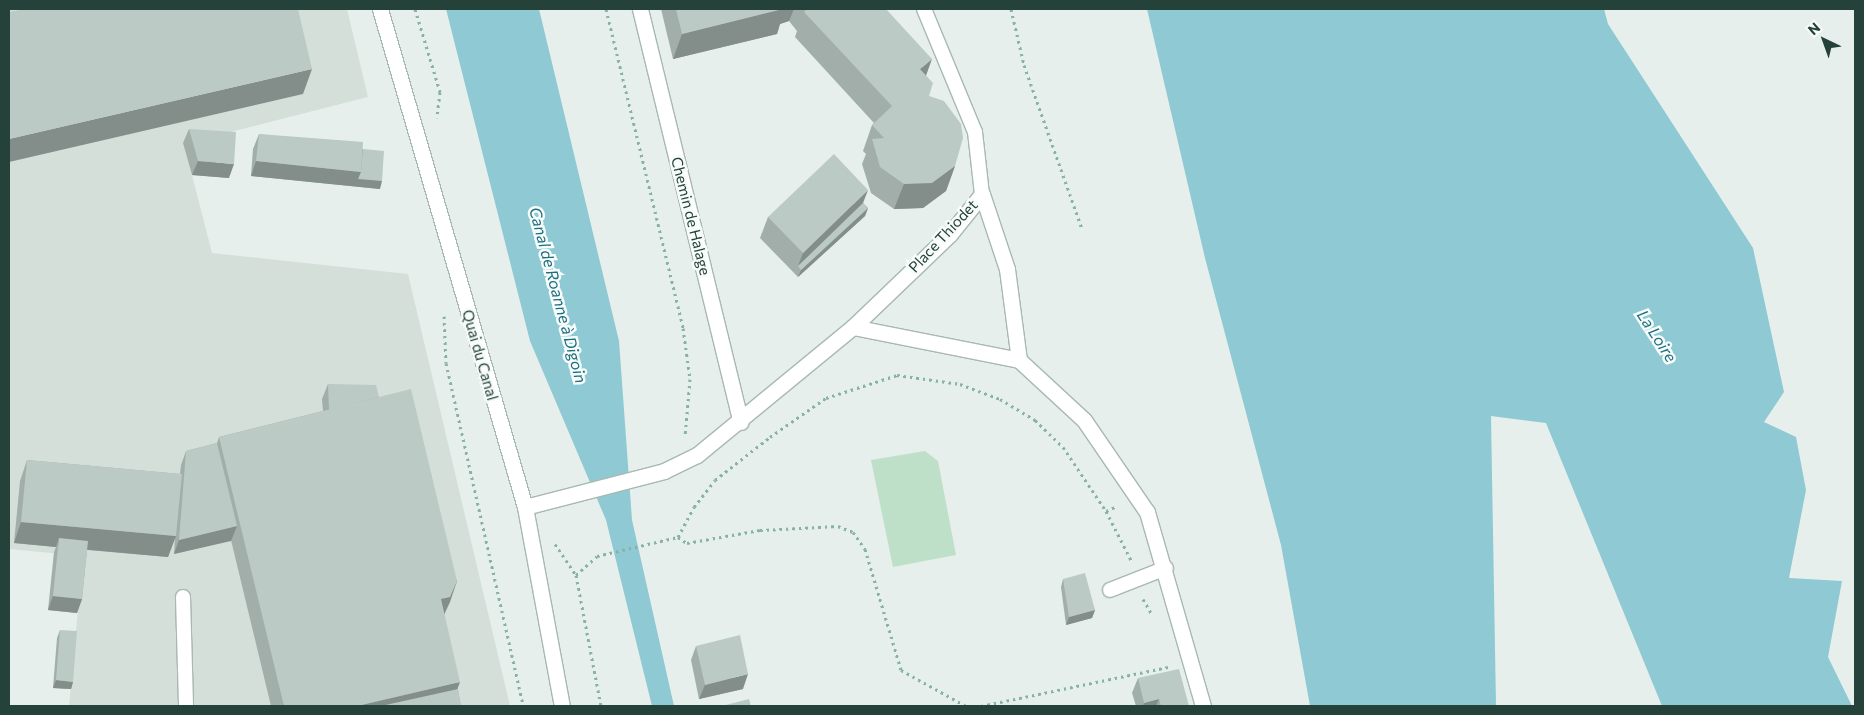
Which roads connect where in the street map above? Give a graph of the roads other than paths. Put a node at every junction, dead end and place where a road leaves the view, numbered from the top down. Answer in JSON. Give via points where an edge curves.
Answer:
{"nodes":[{"id":1,"x":380,"y":9,"type":"edge"},
{"id":2,"x":640,"y":9,"type":"edge"},
{"id":3,"x":924,"y":9,"type":"edge"},
{"id":4,"x":982,"y":194,"type":"junction"},
{"id":5,"x":853,"y":327,"type":"junction"},
{"id":6,"x":1019,"y":360,"type":"junction"},
{"id":7,"x":742,"y":422,"type":"junction"},
{"id":8,"x":525,"y":507,"type":"junction"},
{"id":9,"x":1166,"y":568,"type":"junction"},
{"id":10,"x":1110,"y":590,"type":"dead end"},
{"id":11,"x":183,"y":597,"type":"dead end"},
{"id":12,"x":186,"y":706,"type":"edge"},
{"id":13,"x":562,"y":706,"type":"edge"},
{"id":14,"x":1203,"y":706,"type":"edge"}],
"edges":[{"from":1,"to":8,"type":"street","name":"Quai du Canal"},
{"from":2,"to":7,"type":"street","name":"Chemin de Halage"},
{"from":3,"to":4,"type":"lane","via":[[975,132]]},
{"from":4,"to":5,"type":"street","name":"Place Thiodet","via":[[950,234]]},
{"from":4,"to":6,"type":"street","name":"Place Thiodet","via":[[1007,268]]},
{"from":5,"to":6,"type":"street"},
{"from":5,"to":7,"type":"street","name":"Place Thiodet"},
{"from":6,"to":9,"type":"street","via":[[1084,420],[1147,512]]},
{"from":7,"to":8,"type":"street","name":"Place Thiodet","via":[[697,455],[664,472]]},
{"from":8,"to":13,"type":"street","name":"Quai du Canal"},
{"from":9,"to":10,"type":"lane"},
{"from":9,"to":14,"type":"street"},
{"from":11,"to":12,"type":"lane"}]}
